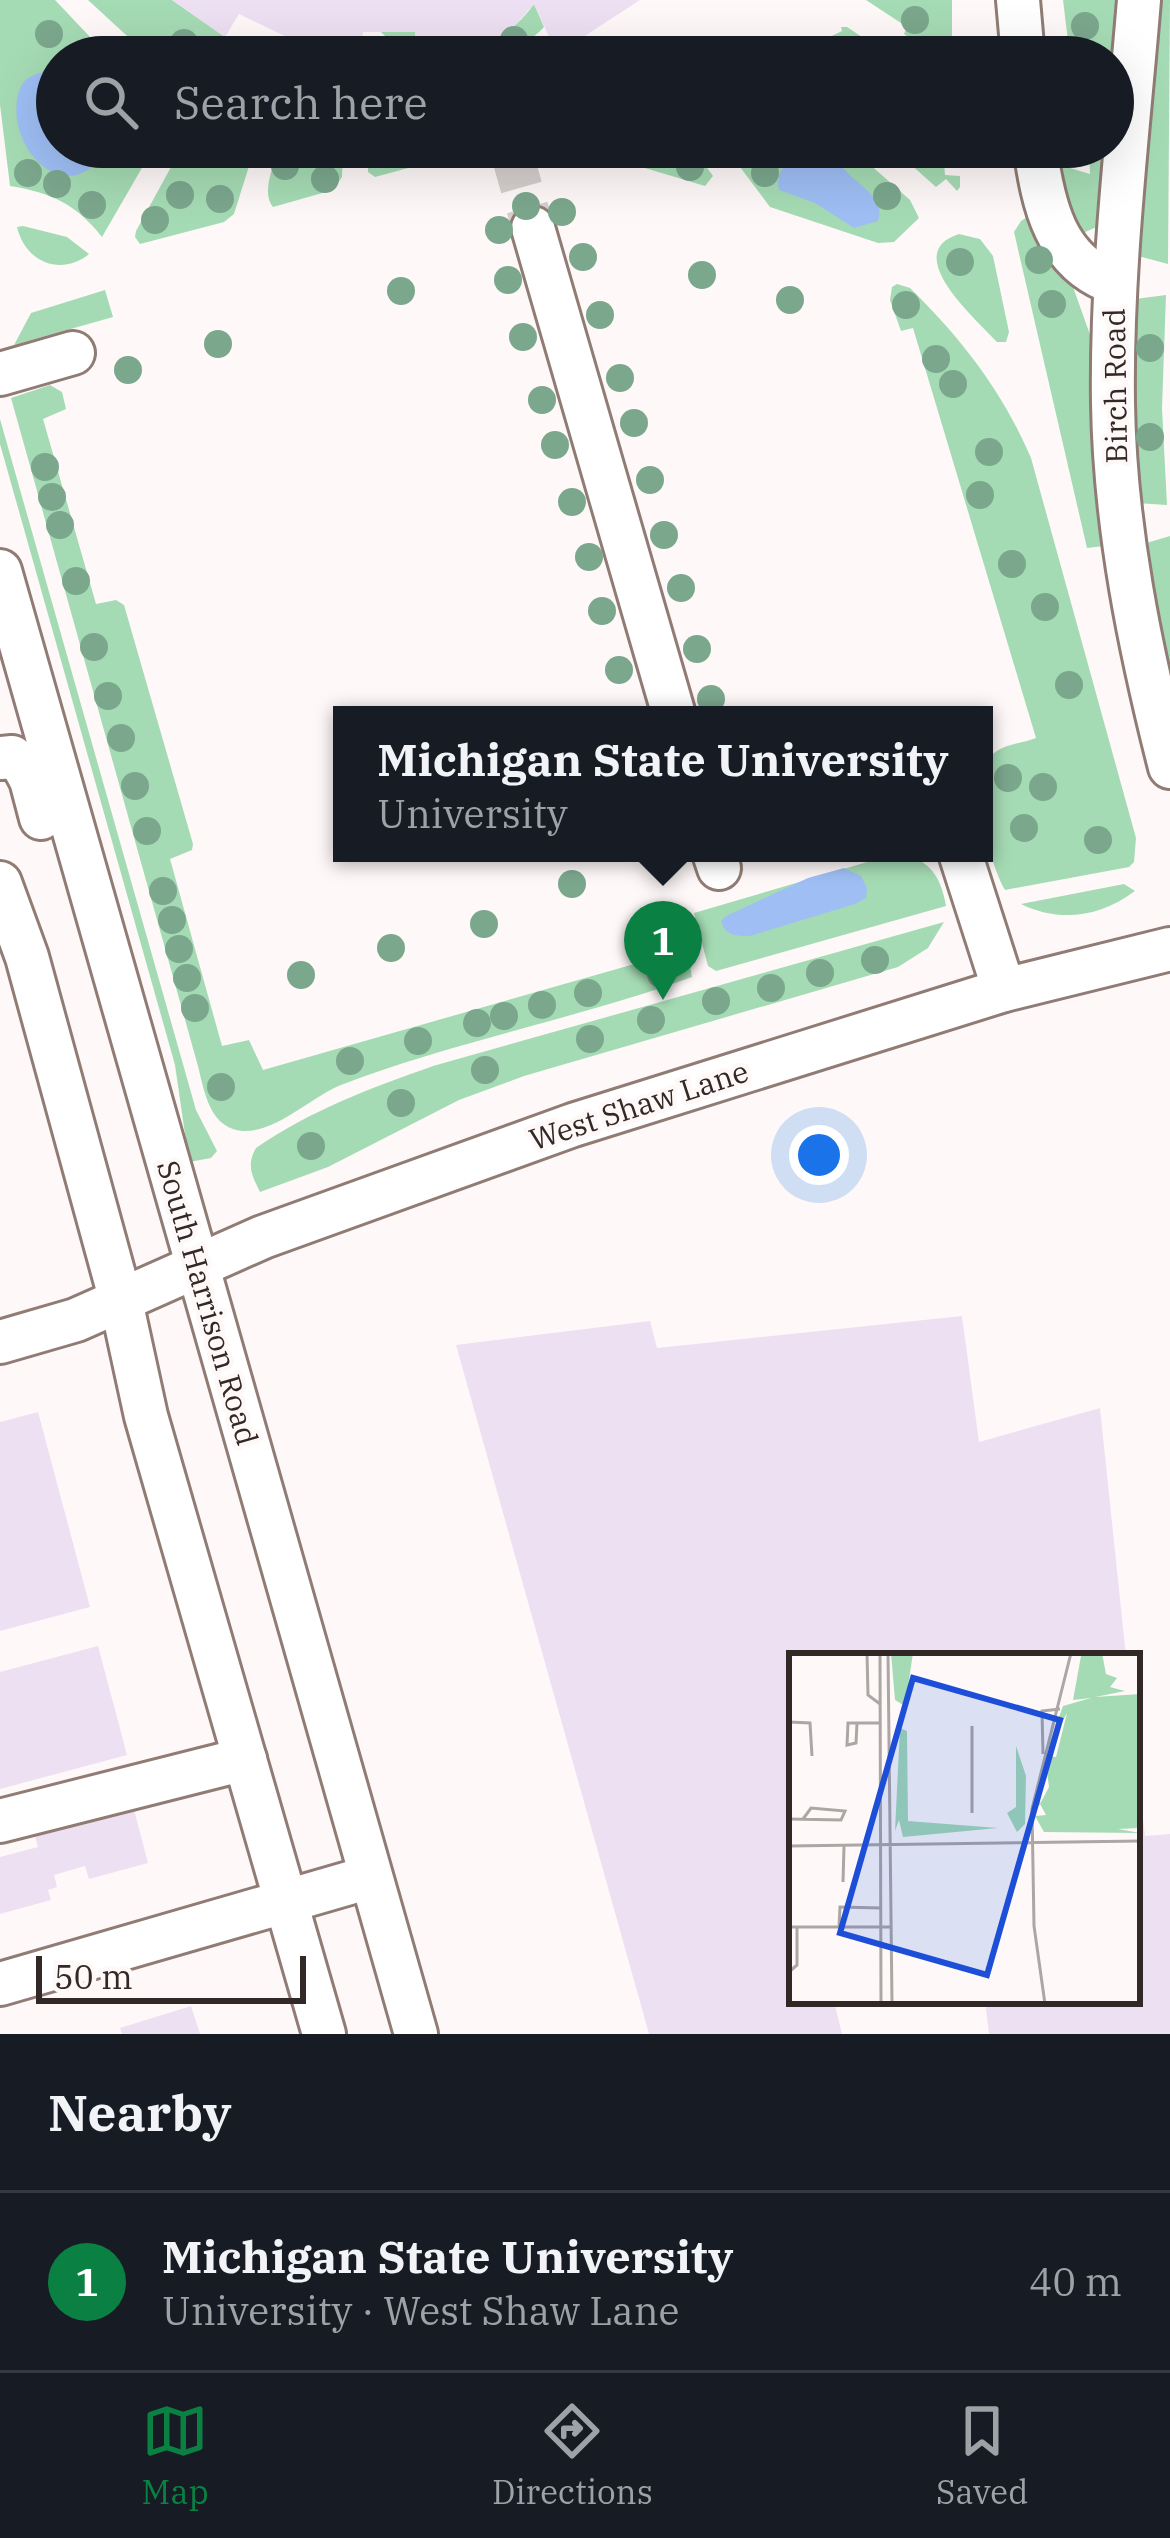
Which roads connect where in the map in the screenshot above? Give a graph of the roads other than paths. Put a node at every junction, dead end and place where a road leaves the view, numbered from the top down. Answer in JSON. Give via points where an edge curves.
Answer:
{"nodes":[{"id":1,"x":1018,"y":0,"type":"edge"},
{"id":2,"x":1139,"y":0,"type":"edge"},
{"id":3,"x":1021,"y":36,"type":"edge"},
{"id":4,"x":1134,"y":59,"type":"edge"},
{"id":5,"x":1039,"y":168,"type":"edge"},
{"id":6,"x":1125,"y":168,"type":"edge"},
{"id":7,"x":533,"y":228,"type":"tunnel mouth"},
{"id":8,"x":1115,"y":283,"type":"junction"},
{"id":9,"x":73,"y":352,"type":"dead end"},
{"id":10,"x":0,"y":374,"type":"edge"},
{"id":11,"x":0,"y":571,"type":"edge"},
{"id":12,"x":0,"y":638,"type":"edge"},
{"id":13,"x":34,"y":690,"type":"junction"},
{"id":14,"x":671,"y":706,"type":"edge"},
{"id":15,"x":0,"y":758,"type":"edge"},
{"id":16,"x":1170,"y":767,"type":"edge"},
{"id":17,"x":962,"y":862,"type":"edge"},
{"id":18,"x":0,"y":883,"type":"edge"},
{"id":19,"x":1170,"y":949,"type":"edge"},
{"id":20,"x":1004,"y":990,"type":"junction"},
{"id":21,"x":151,"y":1108,"type":"junction"},
{"id":22,"x":198,"y":1268,"type":"junction"},
{"id":23,"x":121,"y":1300,"type":"junction"},
{"id":24,"x":0,"y":1342,"type":"edge"},
{"id":25,"x":245,"y":1759,"type":"junction"},
{"id":26,"x":0,"y":1821,"type":"edge"},
{"id":27,"x":370,"y":1877,"type":"junction"},
{"id":28,"x":286,"y":1903,"type":"junction"},
{"id":29,"x":0,"y":1984,"type":"edge"},
{"id":30,"x":325,"y":2034,"type":"edge"},
{"id":31,"x":416,"y":2034,"type":"edge"}],
"edges":[{"from":1,"to":3,"type":"street"},
{"from":2,"to":4,"type":"street","name":"Birch Road"},
{"from":5,"to":8,"type":"street","via":[[1063,247],[1083,269]]},
{"from":6,"to":8,"type":"street","name":"Birch Road"},
{"from":7,"to":14,"type":"street"},
{"from":8,"to":16,"type":"street","name":"Birch Road","via":[[1119,502]]},
{"from":9,"to":10,"type":"street"},
{"from":11,"to":13,"type":"street","name":"South Harrison Road"},
{"from":12,"to":13,"type":"street"},
{"from":13,"to":21,"type":"street","name":"South Harrison Road"},
{"from":15,"to":21,"type":"street","via":[[12,757],[31,780],[103,1040]]},
{"from":17,"to":20,"type":"street"},
{"from":18,"to":23,"type":"street"},
{"from":19,"to":20,"type":"street","name":"West Shaw Lane"},
{"from":20,"to":22,"type":"street","name":"West Shaw Lane","via":[[573,1125]]},
{"from":21,"to":22,"type":"street","name":"South Harrison Road"},
{"from":22,"to":23,"type":"street","name":"West Shaw Lane"},
{"from":22,"to":27,"type":"street","name":"South Harrison Road"},
{"from":23,"to":24,"type":"street","name":"West Shaw Lane"},
{"from":23,"to":25,"type":"street","via":[[146,1416]]},
{"from":25,"to":26,"type":"street"},
{"from":25,"to":28,"type":"street"},
{"from":27,"to":28,"type":"street"},
{"from":27,"to":31,"type":"street","name":"South Harrison Road"},
{"from":28,"to":29,"type":"street"},
{"from":28,"to":30,"type":"street"}]}
